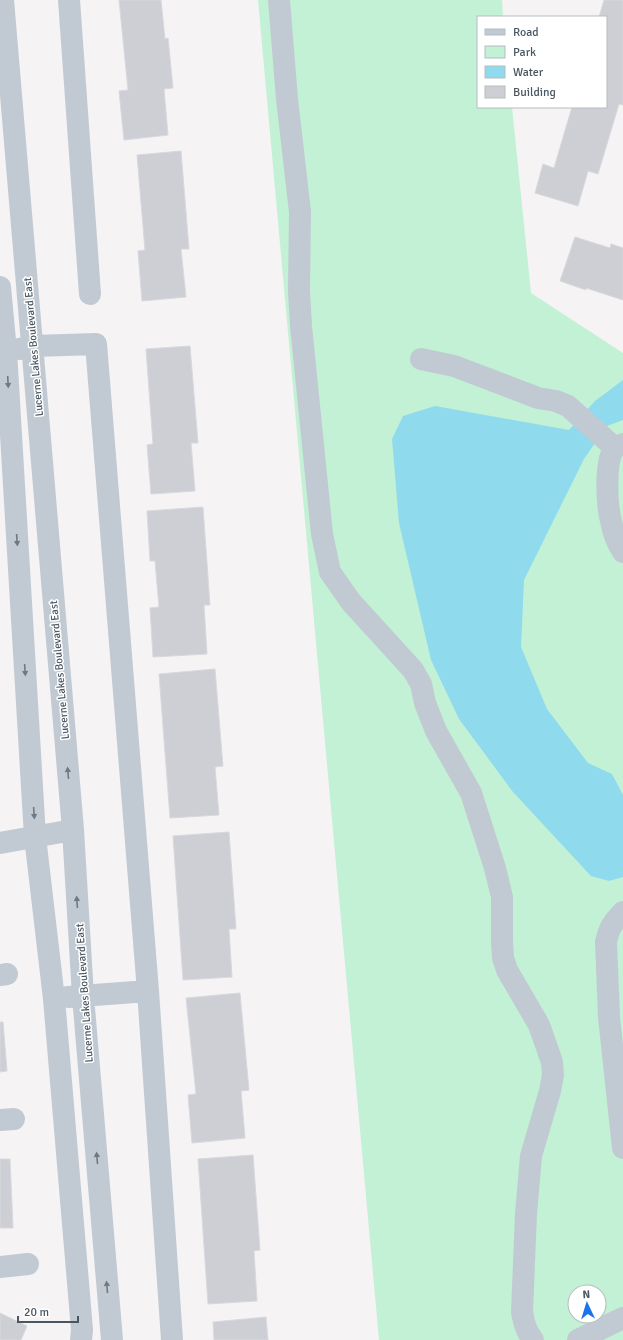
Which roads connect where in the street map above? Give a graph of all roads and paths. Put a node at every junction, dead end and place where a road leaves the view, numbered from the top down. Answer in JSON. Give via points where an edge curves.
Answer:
{"nodes":[{"id":1,"x":3,"y":0,"type":"edge"},
{"id":2,"x":68,"y":0,"type":"edge"},
{"id":3,"x":279,"y":0,"type":"edge"},
{"id":4,"x":0,"y":287,"type":"edge"},
{"id":5,"x":90,"y":294,"type":"dead end"},
{"id":6,"x":33,"y":346,"type":"junction"},
{"id":7,"x":6,"y":352,"type":"junction"},
{"id":8,"x":421,"y":359,"type":"dead end"},
{"id":9,"x":619,"y":446,"type":"edge"},
{"id":10,"x":46,"y":510,"type":"junction"},
{"id":11,"x":8,"y":518,"type":"edge"},
{"id":12,"x":623,"y":552,"type":"edge"},
{"id":13,"x":73,"y":830,"type":"junction"},
{"id":14,"x":36,"y":837,"type":"junction"},
{"id":15,"x":0,"y":843,"type":"edge"},
{"id":16,"x":623,"y":912,"type":"edge"},
{"id":17,"x":148,"y":991,"type":"junction"},
{"id":18,"x":83,"y":996,"type":"junction"},
{"id":19,"x":54,"y":999,"type":"junction"},
{"id":20,"x":623,"y":1148,"type":"edge"},
{"id":21,"x":28,"y":1264,"type":"dead end"},
{"id":22,"x":0,"y":1266,"type":"edge"},
{"id":23,"x":623,"y":1318,"type":"edge"},
{"id":24,"x":81,"y":1340,"type":"edge"},
{"id":25,"x":112,"y":1340,"type":"edge"},
{"id":26,"x":172,"y":1340,"type":"edge"},
{"id":27,"x":533,"y":1340,"type":"edge"},
{"id":28,"x":578,"y":1340,"type":"edge"}],
"edges":[{"from":1,"to":6,"type":"street","name":"Lucerne Lakes Boulevard East"},
{"from":2,"to":5,"type":"street"},
{"from":3,"to":27,"type":"street","via":[[300,212],[301,326],[322,534],[330,572],[351,602],[413,670],[421,684],[436,731],[470,793],[495,868],[502,897],[503,958],[507,970],[539,1025],[552,1062],[550,1091],[530,1156],[526,1214],[522,1312],[524,1324]]},
{"from":4,"to":7,"type":"street"},
{"from":6,"to":7,"type":"street"},
{"from":6,"to":10,"type":"street","name":"Lucerne Lakes Boulevard East"},
{"from":6,"to":17,"type":"street","via":[[96,344]]},
{"from":7,"to":11,"type":"street","one_way":true},
{"from":8,"to":9,"type":"street","via":[[454,366],[538,398],[568,406]]},
{"from":9,"to":12,"type":"street","via":[[609,461],[607,478],[610,520]]},
{"from":10,"to":11,"type":"street"},
{"from":13,"to":10,"type":"street","name":"Lucerne Lakes Boulevard East","one_way":true},
{"from":11,"to":14,"type":"street","one_way":true},
{"from":13,"to":14,"type":"street"},
{"from":18,"to":13,"type":"street","name":"Lucerne Lakes Boulevard East","one_way":true},
{"from":14,"to":15,"type":"street"},
{"from":14,"to":19,"type":"street"},
{"from":16,"to":20,"type":"street","via":[[608,931],[606,942],[609,1017]]},
{"from":17,"to":18,"type":"street"},
{"from":17,"to":26,"type":"street"},
{"from":18,"to":19,"type":"street"},
{"from":25,"to":18,"type":"street","name":"Lucerne Lakes Boulevard East","one_way":true},
{"from":19,"to":24,"type":"street","via":[[82,1322]]},
{"from":21,"to":22,"type":"street"},
{"from":23,"to":28,"type":"street"}]}
